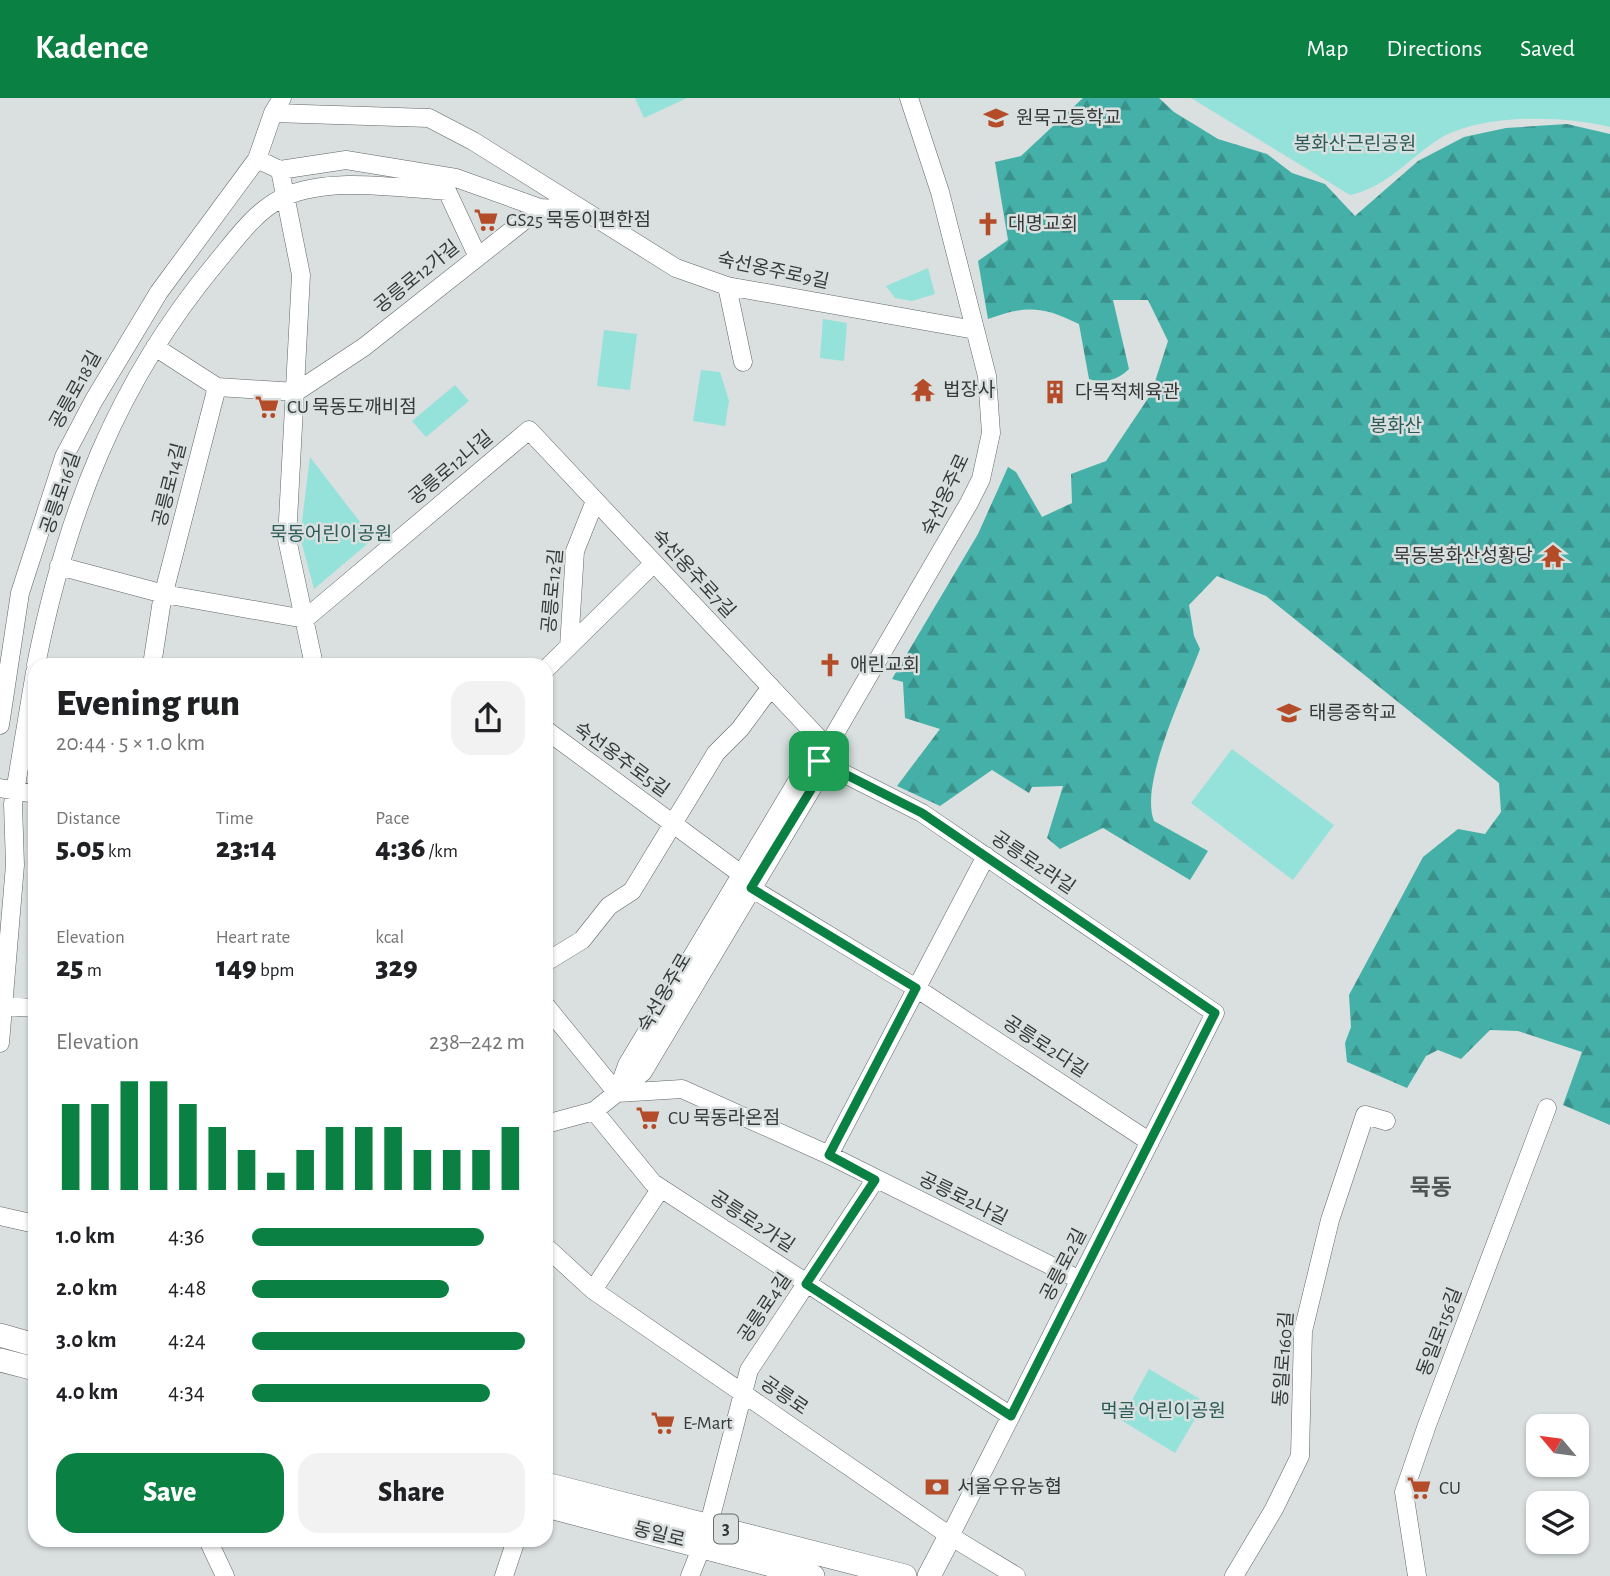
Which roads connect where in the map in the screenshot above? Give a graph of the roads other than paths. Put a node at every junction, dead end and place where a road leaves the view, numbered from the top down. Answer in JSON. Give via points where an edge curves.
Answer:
{"nodes":[{"id":1,"x":909,"y":98,"type":"edge"},
{"id":2,"x":277,"y":105,"type":"edge"},
{"id":3,"x":257,"y":159,"type":"junction"},
{"id":4,"x":280,"y":170,"type":"junction"},
{"id":5,"x":286,"y":196,"type":"junction"},
{"id":6,"x":540,"y":208,"type":"junction"},
{"id":7,"x":579,"y":210,"type":"junction"},
{"id":8,"x":477,"y":255,"type":"junction"},
{"id":9,"x":727,"y":286,"type":"junction"},
{"id":10,"x":975,"y":330,"type":"junction"},
{"id":11,"x":155,"y":347,"type":"junction"},
{"id":12,"x":743,"y":362,"type":"dead end"},
{"id":13,"x":217,"y":387,"type":"junction"},
{"id":14,"x":296,"y":392,"type":"junction"},
{"id":15,"x":528,"y":430,"type":"joint"},
{"id":16,"x":595,"y":500,"type":"junction"},
{"id":17,"x":654,"y":563,"type":"junction"},
{"id":18,"x":59,"y":566,"type":"junction"},
{"id":19,"x":164,"y":594,"type":"junction"},
{"id":20,"x":305,"y":619,"type":"junction"},
{"id":21,"x":569,"y":647,"type":"junction"},
{"id":22,"x":38,"y":658,"type":"edge"},
{"id":23,"x":153,"y":658,"type":"edge"},
{"id":24,"x":313,"y":658,"type":"edge"},
{"id":25,"x":553,"y":662,"type":"edge"},
{"id":26,"x":771,"y":687,"type":"junction"},
{"id":27,"x":28,"y":702,"type":"edge"},
{"id":28,"x":0,"y":725,"type":"edge"},
{"id":29,"x":553,"y":735,"type":"edge"},
{"id":30,"x":823,"y":754,"type":"junction"},
{"id":31,"x":7,"y":790,"type":"edge"},
{"id":32,"x":28,"y":793,"type":"edge"},
{"id":33,"x":672,"y":824,"type":"junction"},
{"id":34,"x":986,"y":856,"type":"junction"},
{"id":35,"x":746,"y":881,"type":"junction"},
{"id":36,"x":553,"y":957,"type":"edge"},
{"id":37,"x":916,"y":988,"type":"junction"},
{"id":38,"x":3,"y":1006,"type":"junction"},
{"id":39,"x":28,"y":1008,"type":"edge"},
{"id":40,"x":1215,"y":1013,"type":"joint"},
{"id":41,"x":553,"y":1015,"type":"edge"},
{"id":42,"x":0,"y":1043,"type":"edge"},
{"id":43,"x":617,"y":1093,"type":"junction"},
{"id":44,"x":1547,"y":1108,"type":"dead end"},
{"id":45,"x":594,"y":1111,"type":"junction"},
{"id":46,"x":1386,"y":1121,"type":"dead end"},
{"id":47,"x":553,"y":1122,"type":"edge"},
{"id":48,"x":1150,"y":1142,"type":"junction"},
{"id":49,"x":829,"y":1155,"type":"junction"},
{"id":50,"x":875,"y":1180,"type":"junction"},
{"id":51,"x":661,"y":1188,"type":"junction"},
{"id":52,"x":0,"y":1216,"type":"edge"},
{"id":53,"x":28,"y":1222,"type":"edge"},
{"id":54,"x":553,"y":1260,"type":"edge"},
{"id":55,"x":1080,"y":1280,"type":"junction"},
{"id":56,"x":806,"y":1284,"type":"junction"},
{"id":57,"x":593,"y":1290,"type":"junction"},
{"id":58,"x":0,"y":1335,"type":"edge"},
{"id":59,"x":28,"y":1343,"type":"edge"},
{"id":60,"x":3,"y":1364,"type":"edge"},
{"id":61,"x":28,"y":1368,"type":"edge"},
{"id":62,"x":742,"y":1392,"type":"junction"},
{"id":63,"x":1011,"y":1416,"type":"junction"},
{"id":64,"x":553,"y":1486,"type":"edge"},
{"id":65,"x":553,"y":1508,"type":"edge"},
{"id":66,"x":709,"y":1524,"type":"junction"},
{"id":67,"x":950,"y":1536,"type":"junction"},
{"id":68,"x":702,"y":1546,"type":"junction"},
{"id":69,"x":211,"y":1547,"type":"edge"},
{"id":70,"x":514,"y":1547,"type":"edge"},
{"id":71,"x":869,"y":1570,"type":"edge"},
{"id":72,"x":225,"y":1576,"type":"edge"},
{"id":73,"x":504,"y":1576,"type":"edge"},
{"id":74,"x":690,"y":1576,"type":"edge"},
{"id":75,"x":813,"y":1576,"type":"edge"},
{"id":76,"x":905,"y":1576,"type":"edge"},
{"id":77,"x":929,"y":1576,"type":"edge"},
{"id":78,"x":992,"y":1576,"type":"edge"},
{"id":79,"x":1016,"y":1576,"type":"edge"},
{"id":80,"x":1234,"y":1576,"type":"edge"},
{"id":81,"x":1417,"y":1576,"type":"edge"}],
"edges":[{"from":1,"to":10,"type":"street","name":"숙선옹주로","via":[[940,192]]},
{"from":2,"to":3,"type":"street","name":"공릉로18길"},
{"from":2,"to":7,"type":"street","name":"숙선옹주로9길","via":[[429,118]]},
{"from":3,"to":4,"type":"street"},
{"from":3,"to":28,"type":"street","name":"공릉로18길","via":[[159,292],[64,457],[20,593]]},
{"from":4,"to":5,"type":"street"},
{"from":4,"to":6,"type":"street","via":[[346,160],[456,178]]},
{"from":5,"to":8,"type":"street","name":"공릉로12가길","via":[[328,185],[447,191]]},
{"from":5,"to":11,"type":"street","name":"공릉로16길","via":[[264,208],[243,230]]},
{"from":5,"to":14,"type":"street","via":[[301,275]]},
{"from":6,"to":7,"type":"street","name":"숙선옹주로9길"},
{"from":6,"to":8,"type":"street"},
{"from":7,"to":9,"type":"street","name":"숙선옹주로9길","via":[[676,268]]},
{"from":8,"to":14,"type":"street","name":"공릉로12가길","via":[[364,347]]},
{"from":9,"to":10,"type":"street","name":"숙선옹주로9길"},
{"from":9,"to":12,"type":"street"},
{"from":10,"to":30,"type":"street","name":"숙선옹주로","via":[[992,412],[981,479]]},
{"from":11,"to":13,"type":"street"},
{"from":11,"to":18,"type":"street","name":"공릉로16길","via":[[91,468]]},
{"from":13,"to":14,"type":"street"},
{"from":13,"to":19,"type":"street","name":"공릉로14길"},
{"from":14,"to":20,"type":"street","via":[[287,539]]},
{"from":15,"to":16,"type":"street","name":"숙선옹주로7길"},
{"from":15,"to":20,"type":"street","name":"공릉로12나길"},
{"from":16,"to":17,"type":"street","name":"숙선옹주로7길"},
{"from":16,"to":21,"type":"street","name":"공릉로12길","via":[[575,551]]},
{"from":17,"to":21,"type":"street","name":"공릉로12길"},
{"from":17,"to":26,"type":"street","name":"숙선옹주로7길"},
{"from":18,"to":19,"type":"street"},
{"from":18,"to":22,"type":"street","name":"공릉로16길"},
{"from":19,"to":20,"type":"street"},
{"from":19,"to":23,"type":"street","name":"공릉로14길"},
{"from":20,"to":24,"type":"street"},
{"from":21,"to":25,"type":"street","name":"공릉로12길"},
{"from":26,"to":30,"type":"street","name":"숙선옹주로7길"},
{"from":26,"to":33,"type":"street","name":"숙선옹주로5길","via":[[716,753]]},
{"from":27,"to":31,"type":"street"},
{"from":29,"to":33,"type":"street","name":"숙선옹주로5길"},
{"from":30,"to":34,"type":"street","name":"공릉로2라길"},
{"from":30,"to":35,"type":"street","name":"숙선옹주로","via":[[805,768]]},
{"from":31,"to":32,"type":"street"},
{"from":31,"to":38,"type":"street","via":[[15,865]]},
{"from":33,"to":35,"type":"street","name":"숙선옹주로5길"},
{"from":33,"to":36,"type":"street","via":[[632,891],[609,906],[582,940]]},
{"from":34,"to":37,"type":"street"},
{"from":34,"to":40,"type":"street","name":"공릉로2라길"},
{"from":35,"to":37,"type":"street","name":"공릉로2다길"},
{"from":35,"to":43,"type":"street","name":"숙선옹주로","via":[[627,1065]]},
{"from":37,"to":48,"type":"street","name":"공릉로2다길"},
{"from":37,"to":49,"type":"street"},
{"from":38,"to":39,"type":"street"},
{"from":38,"to":42,"type":"street"},
{"from":40,"to":48,"type":"street","name":"공릉로2길"},
{"from":41,"to":43,"type":"street"},
{"from":43,"to":45,"type":"street"},
{"from":43,"to":49,"type":"street","name":"공릉로2나길","via":[[682,1089]]},
{"from":44,"to":81,"type":"street","name":"동일로156길","via":[[1404,1492]]},
{"from":45,"to":47,"type":"street"},
{"from":45,"to":51,"type":"street","name":"공릉로2가길"},
{"from":46,"to":80,"type":"street","name":"동일로160길","via":[[1365,1115],[1317,1271],[1303,1331],[1300,1456]]},
{"from":48,"to":55,"type":"street","name":"공릉로2길"},
{"from":49,"to":50,"type":"street","name":"공릉로2나길"},
{"from":50,"to":55,"type":"street","name":"공릉로2나길"},
{"from":50,"to":56,"type":"street","name":"공릉로4길"},
{"from":51,"to":56,"type":"street","name":"공릉로2가길"},
{"from":51,"to":57,"type":"street"},
{"from":52,"to":53,"type":"street"},
{"from":54,"to":57,"type":"street","name":"공릉로"},
{"from":55,"to":63,"type":"street","name":"공릉로2길"},
{"from":56,"to":62,"type":"street","name":"공릉로4길","via":[[749,1370]]},
{"from":56,"to":63,"type":"street","name":"공릉로2가길"},
{"from":57,"to":62,"type":"street","name":"공릉로"},
{"from":58,"to":59,"type":"main road"},
{"from":60,"to":61,"type":"main road"},
{"from":62,"to":66,"type":"street","name":"동일로"},
{"from":62,"to":67,"type":"street","name":"공릉로"},
{"from":63,"to":67,"type":"street","name":"공릉로2길"},
{"from":64,"to":66,"type":"main road","name":"동일로","number":"3"},
{"from":65,"to":68,"type":"main road","name":"동일로","number":"3"},
{"from":66,"to":71,"type":"main road","name":"동일로","number":"3"},
{"from":67,"to":77,"type":"main road"},
{"from":67,"to":78,"type":"street","name":"공릉로"},
{"from":67,"to":79,"type":"street","name":"공릉로"},
{"from":68,"to":74,"type":"street"},
{"from":68,"to":75,"type":"main road","name":"동일로","number":"3"},
{"from":69,"to":72,"type":"street"},
{"from":70,"to":73,"type":"street"},
{"from":71,"to":76,"type":"main road","name":"동일로","number":"3"}]}
